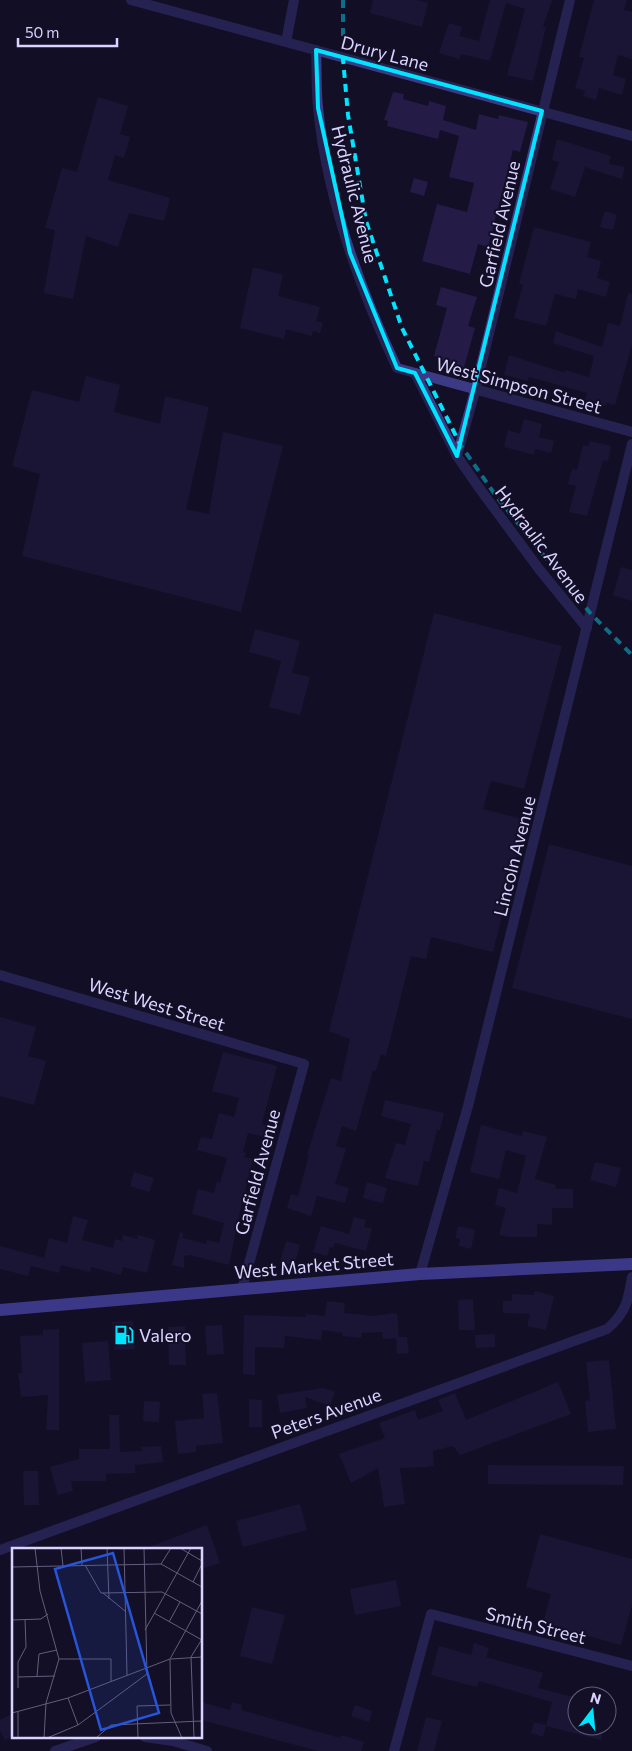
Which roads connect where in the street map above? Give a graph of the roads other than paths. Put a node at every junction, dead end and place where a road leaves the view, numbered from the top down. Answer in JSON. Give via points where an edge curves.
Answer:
{"nodes":[{"id":1,"x":131,"y":0,"type":"edge"},
{"id":2,"x":294,"y":0,"type":"edge"},
{"id":3,"x":570,"y":0,"type":"edge"},
{"id":4,"x":286,"y":42,"type":"junction"},
{"id":5,"x":316,"y":50,"type":"junction"},
{"id":6,"x":542,"y":111,"type":"junction"},
{"id":7,"x":632,"y":136,"type":"edge"},
{"id":8,"x":397,"y":368,"type":"joint"},
{"id":9,"x":415,"y":374,"type":"junction"},
{"id":10,"x":475,"y":391,"type":"junction"},
{"id":11,"x":632,"y":432,"type":"edge"},
{"id":12,"x":632,"y":444,"type":"edge"},
{"id":13,"x":457,"y":456,"type":"junction"},
{"id":14,"x":587,"y":628,"type":"junction"},
{"id":15,"x":0,"y":975,"type":"edge"},
{"id":16,"x":304,"y":1064,"type":"joint"},
{"id":17,"x":632,"y":1264,"type":"edge"},
{"id":18,"x":420,"y":1274,"type":"junction"},
{"id":19,"x":632,"y":1277,"type":"edge"},
{"id":20,"x":242,"y":1288,"type":"junction"},
{"id":21,"x":0,"y":1310,"type":"edge"},
{"id":22,"x":0,"y":1550,"type":"edge"},
{"id":23,"x":632,"y":1666,"type":"edge"},
{"id":24,"x":93,"y":1738,"type":"edge"},
{"id":25,"x":152,"y":1738,"type":"edge"},
{"id":26,"x":55,"y":1751,"type":"edge"},
{"id":27,"x":206,"y":1751,"type":"edge"},
{"id":28,"x":394,"y":1751,"type":"edge"}],
"edges":[{"from":1,"to":4,"type":"street","name":"Drury Lane"},
{"from":2,"to":4,"type":"street"},
{"from":3,"to":6,"type":"street","name":"Garfield Avenue"},
{"from":4,"to":5,"type":"street","name":"Drury Lane"},
{"from":5,"to":6,"type":"street","name":"Drury Lane"},
{"from":5,"to":8,"type":"street","name":"Hydraulic Avenue","via":[[318,108],[328,168],[350,253]]},
{"from":6,"to":7,"type":"street","name":"Drury Lane"},
{"from":6,"to":10,"type":"street","name":"Garfield Avenue"},
{"from":8,"to":9,"type":"street","name":"West Simpson Street"},
{"from":9,"to":10,"type":"street","name":"West Simpson Street"},
{"from":9,"to":13,"type":"street","name":"Hydraulic Avenue"},
{"from":10,"to":11,"type":"street","name":"West Simpson Street"},
{"from":10,"to":13,"type":"street","name":"Garfield Avenue"},
{"from":12,"to":14,"type":"street","name":"Lincoln Avenue"},
{"from":13,"to":14,"type":"street","name":"Hydraulic Avenue","via":[[539,569]]},
{"from":14,"to":18,"type":"street","name":"Lincoln Avenue","via":[[468,1106]]},
{"from":15,"to":16,"type":"street","name":"West West Street"},
{"from":16,"to":20,"type":"street","name":"Garfield Avenue"},
{"from":17,"to":18,"type":"main road","name":"West Market Street"},
{"from":18,"to":20,"type":"main road","name":"West Market Street"},
{"from":19,"to":22,"type":"street","name":"Peters Avenue","via":[[620,1317],[607,1328]]},
{"from":20,"to":21,"type":"main road","name":"West Market Street"},
{"from":23,"to":28,"type":"street","name":"Smith Street","via":[[431,1614]]},
{"from":24,"to":26,"type":"street"},
{"from":25,"to":27,"type":"street"}]}
